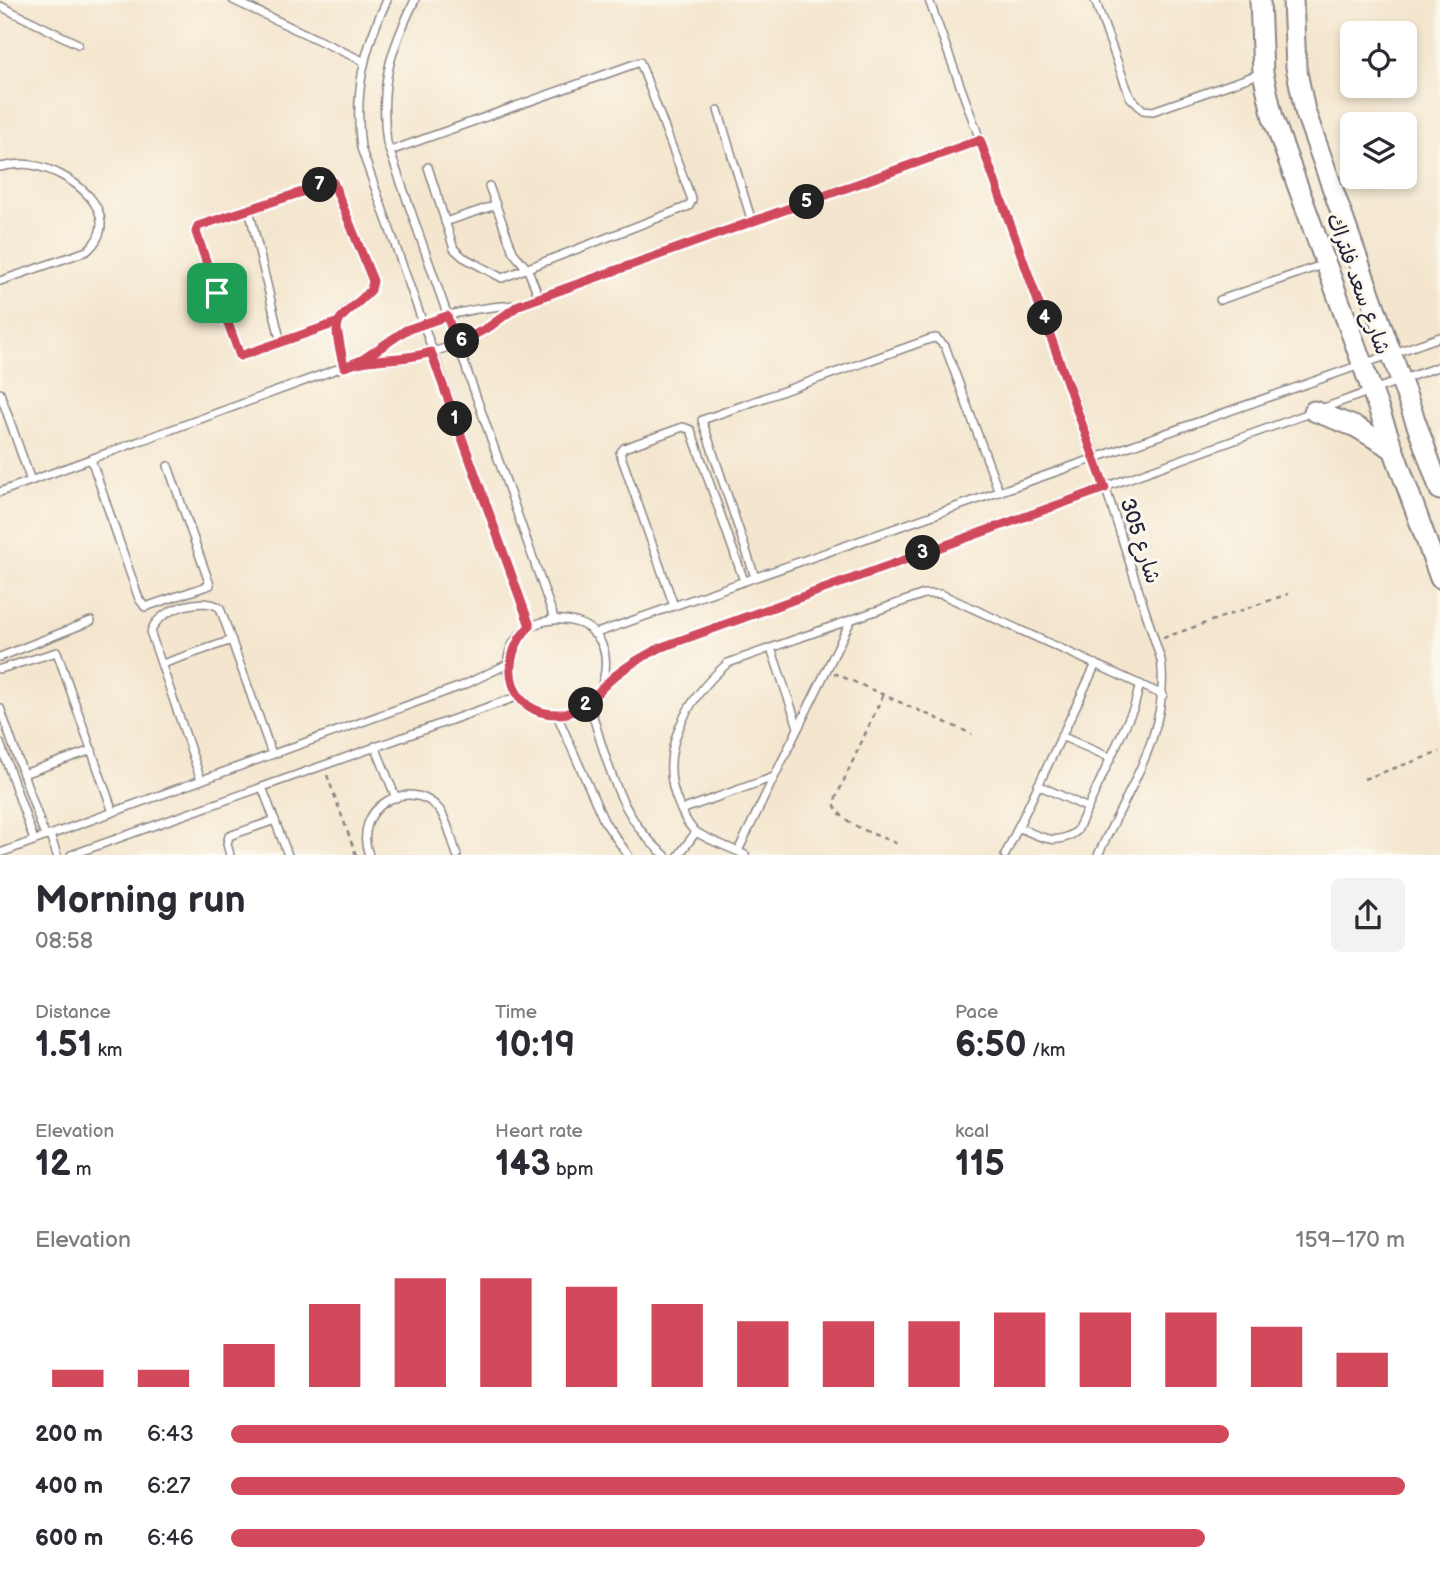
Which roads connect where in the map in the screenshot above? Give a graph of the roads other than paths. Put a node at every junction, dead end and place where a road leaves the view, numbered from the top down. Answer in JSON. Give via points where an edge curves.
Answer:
{"nodes":[{"id":1,"x":233,"y":0,"type":"edge"},
{"id":2,"x":387,"y":0,"type":"edge"},
{"id":3,"x":415,"y":0,"type":"edge"},
{"id":4,"x":929,"y":0,"type":"edge"},
{"id":5,"x":1095,"y":0,"type":"edge"},
{"id":6,"x":1260,"y":0,"type":"edge"},
{"id":7,"x":1293,"y":0,"type":"edge"},
{"id":8,"x":0,"y":6,"type":"edge"},
{"id":9,"x":78,"y":44,"type":"dead end"},
{"id":10,"x":363,"y":61,"type":"junction"},
{"id":11,"x":1263,"y":72,"type":"junction"},
{"id":12,"x":718,"y":110,"type":"dead end"},
{"id":13,"x":980,"y":140,"type":"junction"},
{"id":14,"x":390,"y":151,"type":"junction"},
{"id":15,"x":0,"y":167,"type":"edge"},
{"id":16,"x":428,"y":167,"type":"dead end"},
{"id":17,"x":489,"y":186,"type":"dead end"},
{"id":18,"x":496,"y":205,"type":"junction"},
{"id":19,"x":249,"y":209,"type":"junction"},
{"id":20,"x":445,"y":222,"type":"junction"},
{"id":21,"x":752,"y":222,"type":"junction"},
{"id":22,"x":1326,"y":264,"type":"junction"},
{"id":23,"x":528,"y":270,"type":"junction"},
{"id":24,"x":0,"y":281,"type":"edge"},
{"id":25,"x":539,"y":297,"type":"junction"},
{"id":26,"x":1220,"y":300,"type":"dead end"},
{"id":27,"x":519,"y":305,"type":"junction"},
{"id":28,"x":447,"y":316,"type":"junction"},
{"id":29,"x":336,"y":323,"type":"junction"},
{"id":30,"x":423,"y":326,"type":"junction"},
{"id":31,"x":1440,"y":338,"type":"edge"},
{"id":32,"x":281,"y":342,"type":"junction"},
{"id":33,"x":457,"y":344,"type":"junction"},
{"id":34,"x":431,"y":352,"type":"junction"},
{"id":35,"x":1392,"y":354,"type":"junction"},
{"id":36,"x":362,"y":360,"type":"junction"},
{"id":37,"x":1363,"y":365,"type":"junction"},
{"id":38,"x":1440,"y":366,"type":"edge"},
{"id":39,"x":344,"y":367,"type":"junction"},
{"id":40,"x":1401,"y":380,"type":"junction"},
{"id":41,"x":1372,"y":390,"type":"junction"},
{"id":42,"x":0,"y":393,"type":"edge"},
{"id":43,"x":1314,"y":411,"type":"junction"},
{"id":44,"x":1393,"y":449,"type":"junction"},
{"id":45,"x":1096,"y":458,"type":"junction"},
{"id":46,"x":91,"y":459,"type":"junction"},
{"id":47,"x":168,"y":466,"type":"dead end"},
{"id":48,"x":31,"y":481,"type":"junction"},
{"id":49,"x":1105,"y":488,"type":"junction"},
{"id":50,"x":1440,"y":490,"type":"edge"},
{"id":51,"x":0,"y":492,"type":"edge"},
{"id":52,"x":999,"y":492,"type":"junction"},
{"id":53,"x":755,"y":577,"type":"junction"},
{"id":54,"x":1440,"y":578,"type":"edge"},
{"id":55,"x":744,"y":581,"type":"junction"},
{"id":56,"x":674,"y":606,"type":"junction"},
{"id":57,"x":554,"y":618,"type":"junction"},
{"id":58,"x":851,"y":620,"type":"junction"},
{"id":59,"x":91,"y":621,"type":"dead end"},
{"id":60,"x":530,"y":626,"type":"junction"},
{"id":61,"x":594,"y":634,"type":"junction"},
{"id":62,"x":232,"y":640,"type":"junction"},
{"id":63,"x":771,"y":648,"type":"junction"},
{"id":64,"x":0,"y":657,"type":"edge"},
{"id":65,"x":510,"y":663,"type":"junction"},
{"id":66,"x":162,"y":664,"type":"junction"},
{"id":67,"x":1096,"y":664,"type":"junction"},
{"id":68,"x":0,"y":670,"type":"edge"},
{"id":69,"x":1140,"y":684,"type":"junction"},
{"id":70,"x":601,"y":688,"type":"junction"},
{"id":71,"x":1163,"y":695,"type":"junction"},
{"id":72,"x":519,"y":696,"type":"junction"},
{"id":73,"x":589,"y":703,"type":"junction"},
{"id":74,"x":0,"y":708,"type":"edge"},
{"id":75,"x":557,"y":715,"type":"junction"},
{"id":76,"x":798,"y":727,"type":"junction"},
{"id":77,"x":1061,"y":736,"type":"junction"},
{"id":78,"x":0,"y":743,"type":"edge"},
{"id":79,"x":375,"y":746,"type":"junction"},
{"id":80,"x":92,"y":750,"type":"junction"},
{"id":81,"x":272,"y":754,"type":"junction"},
{"id":82,"x":1111,"y":758,"type":"junction"},
{"id":83,"x":23,"y":774,"type":"junction"},
{"id":84,"x":774,"y":777,"type":"junction"},
{"id":85,"x":201,"y":780,"type":"junction"},
{"id":86,"x":1038,"y":785,"type":"junction"},
{"id":87,"x":262,"y":787,"type":"junction"},
{"id":88,"x":396,"y":798,"type":"junction"},
{"id":89,"x":1088,"y":808,"type":"junction"},
{"id":90,"x":681,"y":810,"type":"junction"},
{"id":91,"x":113,"y":812,"type":"junction"},
{"id":92,"x":275,"y":820,"type":"junction"},
{"id":93,"x":1018,"y":827,"type":"junction"},
{"id":94,"x":696,"y":832,"type":"junction"},
{"id":95,"x":47,"y":836,"type":"junction"},
{"id":96,"x":34,"y":840,"type":"junction"},
{"id":97,"x":0,"y":853,"type":"edge"},
{"id":98,"x":741,"y":853,"type":"edge"},
{"id":99,"x":57,"y":855,"type":"edge"},
{"id":100,"x":71,"y":855,"type":"edge"},
{"id":101,"x":230,"y":855,"type":"edge"},
{"id":102,"x":288,"y":855,"type":"edge"},
{"id":103,"x":369,"y":855,"type":"edge"},
{"id":104,"x":457,"y":855,"type":"edge"},
{"id":105,"x":628,"y":855,"type":"edge"},
{"id":106,"x":665,"y":855,"type":"edge"},
{"id":107,"x":680,"y":855,"type":"edge"},
{"id":108,"x":1004,"y":855,"type":"edge"},
{"id":109,"x":1098,"y":855,"type":"edge"}],
"edges":[{"from":1,"to":10,"type":"lane"},
{"from":2,"to":10,"type":"lane"},
{"from":3,"to":14,"type":"lane","via":[[390,56],[384,85],[383,114]]},
{"from":4,"to":13,"type":"lane","name":"شارع 305"},
{"from":5,"to":11,"type":"lane","via":[[1130,97],[1143,110],[1153,111]]},
{"from":6,"to":11,"type":"street","name":"شارع سعد فلتراك"},
{"from":7,"to":35,"type":"street","name":"شارع سعد فلتراك","via":[[1296,67],[1305,111]]},
{"from":8,"to":9,"type":"lane"},
{"from":10,"to":30,"type":"lane","via":[[358,93],[361,148]]},
{"from":11,"to":22,"type":"street","name":"شارع سعد فلتراك","via":[[1273,118]]},
{"from":12,"to":21,"type":"lane"},
{"from":13,"to":21,"type":"lane"},
{"from":13,"to":45,"type":"lane","name":"شارع 305"},
{"from":14,"to":23,"type":"lane","via":[[642,63],[690,195],[689,206]]},
{"from":14,"to":28,"type":"lane"},
{"from":15,"to":24,"type":"lane","via":[[31,164],[62,176],[95,202],[103,228],[98,242],[87,251]]},
{"from":16,"to":20,"type":"lane"},
{"from":17,"to":18,"type":"lane"},
{"from":18,"to":20,"type":"lane"},
{"from":18,"to":23,"type":"lane","via":[[513,252]]},
{"from":19,"to":29,"type":"lane","via":[[333,182],[373,285]]},
{"from":19,"to":32,"type":"lane"},
{"from":19,"to":32,"type":"lane","via":[[201,225],[196,232],[238,354]]},
{"from":20,"to":23,"type":"lane","via":[[457,253],[492,275],[509,277]]},
{"from":21,"to":25,"type":"lane"},
{"from":22,"to":26,"type":"lane"},
{"from":22,"to":37,"type":"street","name":"شارع سعد فلتراك"},
{"from":23,"to":25,"type":"lane"},
{"from":25,"to":27,"type":"lane"},
{"from":27,"to":28,"type":"lane"},
{"from":27,"to":33,"type":"lane"},
{"from":28,"to":30,"type":"lane"},
{"from":28,"to":33,"type":"lane"},
{"from":29,"to":32,"type":"lane"},
{"from":29,"to":39,"type":"lane"},
{"from":30,"to":34,"type":"lane"},
{"from":30,"to":36,"type":"lane","via":[[390,338]]},
{"from":31,"to":35,"type":"lane"},
{"from":33,"to":34,"type":"lane"},
{"from":33,"to":57,"type":"lane"},
{"from":34,"to":36,"type":"lane","via":[[397,361]]},
{"from":34,"to":60,"type":"lane"},
{"from":35,"to":37,"type":"lane"},
{"from":35,"to":40,"type":"street","name":"شارع سعد فلتراك"},
{"from":36,"to":39,"type":"lane"},
{"from":37,"to":41,"type":"street","name":"شارع سعد فلتراك"},
{"from":37,"to":45,"type":"lane"},
{"from":38,"to":40,"type":"lane"},
{"from":39,"to":46,"type":"lane"},
{"from":40,"to":41,"type":"lane"},
{"from":40,"to":50,"type":"street","name":"شارع سعد فلتراك"},
{"from":41,"to":43,"type":"lane"},
{"from":41,"to":44,"type":"street","name":"شارع سعد فلتراك"},
{"from":42,"to":48,"type":"lane"},
{"from":43,"to":44,"type":"street","via":[[1356,426]]},
{"from":43,"to":49,"type":"lane"},
{"from":44,"to":54,"type":"street","name":"شارع سعد فلتراك"},
{"from":45,"to":49,"type":"lane","name":"شارع 305"},
{"from":45,"to":52,"type":"lane"},
{"from":46,"to":47,"type":"lane","via":[[145,607],[210,585]]},
{"from":46,"to":48,"type":"lane"},
{"from":48,"to":51,"type":"lane"},
{"from":49,"to":70,"type":"lane","via":[[662,647]]},
{"from":49,"to":71,"type":"lane","name":"شارع 305","via":[[1161,660]]},
{"from":52,"to":53,"type":"lane"},
{"from":52,"to":53,"type":"lane","via":[[945,346],[936,338],[917,343],[702,420]]},
{"from":53,"to":55,"type":"lane"},
{"from":55,"to":56,"type":"lane"},
{"from":55,"to":56,"type":"lane","via":[[691,429],[624,448],[620,453]]},
{"from":56,"to":61,"type":"lane"},
{"from":57,"to":60,"type":"lane"},
{"from":57,"to":61,"type":"lane","via":[[576,621]]},
{"from":58,"to":63,"type":"lane"},
{"from":58,"to":67,"type":"lane","via":[[924,594],[941,594]]},
{"from":58,"to":76,"type":"lane"},
{"from":59,"to":64,"type":"lane"},
{"from":60,"to":65,"type":"lane","via":[[520,636]]},
{"from":61,"to":70,"type":"lane","via":[[606,660]]},
{"from":62,"to":66,"type":"lane"},
{"from":62,"to":66,"type":"lane","via":[[214,603],[161,614],[151,634]]},
{"from":62,"to":81,"type":"lane"},
{"from":63,"to":76,"type":"lane"},
{"from":63,"to":90,"type":"lane","via":[[728,663],[709,679],[684,715],[671,756],[671,776]]},
{"from":65,"to":72,"type":"lane"},
{"from":65,"to":81,"type":"lane","via":[[464,685]]},
{"from":66,"to":85,"type":"lane"},
{"from":67,"to":69,"type":"lane"},
{"from":67,"to":77,"type":"lane"},
{"from":68,"to":80,"type":"lane","via":[[57,652]]},
{"from":69,"to":71,"type":"lane"},
{"from":69,"to":82,"type":"lane"},
{"from":70,"to":73,"type":"lane"},
{"from":71,"to":109,"type":"lane","name":"شارع 305","via":[[1158,724]]},
{"from":72,"to":75,"type":"lane","via":[[530,706]]},
{"from":72,"to":79,"type":"lane"},
{"from":73,"to":75,"type":"lane"},
{"from":73,"to":106,"type":"lane","via":[[625,807]]},
{"from":74,"to":83,"type":"lane"},
{"from":75,"to":105,"type":"lane","via":[[604,821]]},
{"from":76,"to":84,"type":"lane"},
{"from":77,"to":82,"type":"lane"},
{"from":77,"to":86,"type":"lane"},
{"from":78,"to":96,"type":"lane"},
{"from":79,"to":87,"type":"lane"},
{"from":79,"to":88,"type":"lane"},
{"from":80,"to":83,"type":"lane"},
{"from":80,"to":91,"type":"lane"},
{"from":81,"to":85,"type":"lane"},
{"from":82,"to":89,"type":"lane"},
{"from":83,"to":95,"type":"lane"},
{"from":84,"to":90,"type":"lane"},
{"from":84,"to":98,"type":"lane"},
{"from":85,"to":91,"type":"lane"},
{"from":86,"to":89,"type":"lane"},
{"from":86,"to":93,"type":"lane"},
{"from":87,"to":92,"type":"lane"},
{"from":87,"to":100,"type":"lane"},
{"from":88,"to":103,"type":"lane","via":[[372,813],[365,828]]},
{"from":88,"to":104,"type":"lane","via":[[411,795],[433,804],[442,813]]},
{"from":89,"to":93,"type":"lane","via":[[1077,831],[1068,838],[1045,839]]},
{"from":90,"to":94,"type":"lane"},
{"from":91,"to":95,"type":"lane"},
{"from":92,"to":101,"type":"lane","via":[[229,836]]},
{"from":92,"to":102,"type":"lane"},
{"from":93,"to":108,"type":"lane"},
{"from":94,"to":98,"type":"lane"},
{"from":94,"to":107,"type":"lane"},
{"from":95,"to":96,"type":"lane"},
{"from":95,"to":99,"type":"lane"},
{"from":96,"to":97,"type":"lane"}]}
